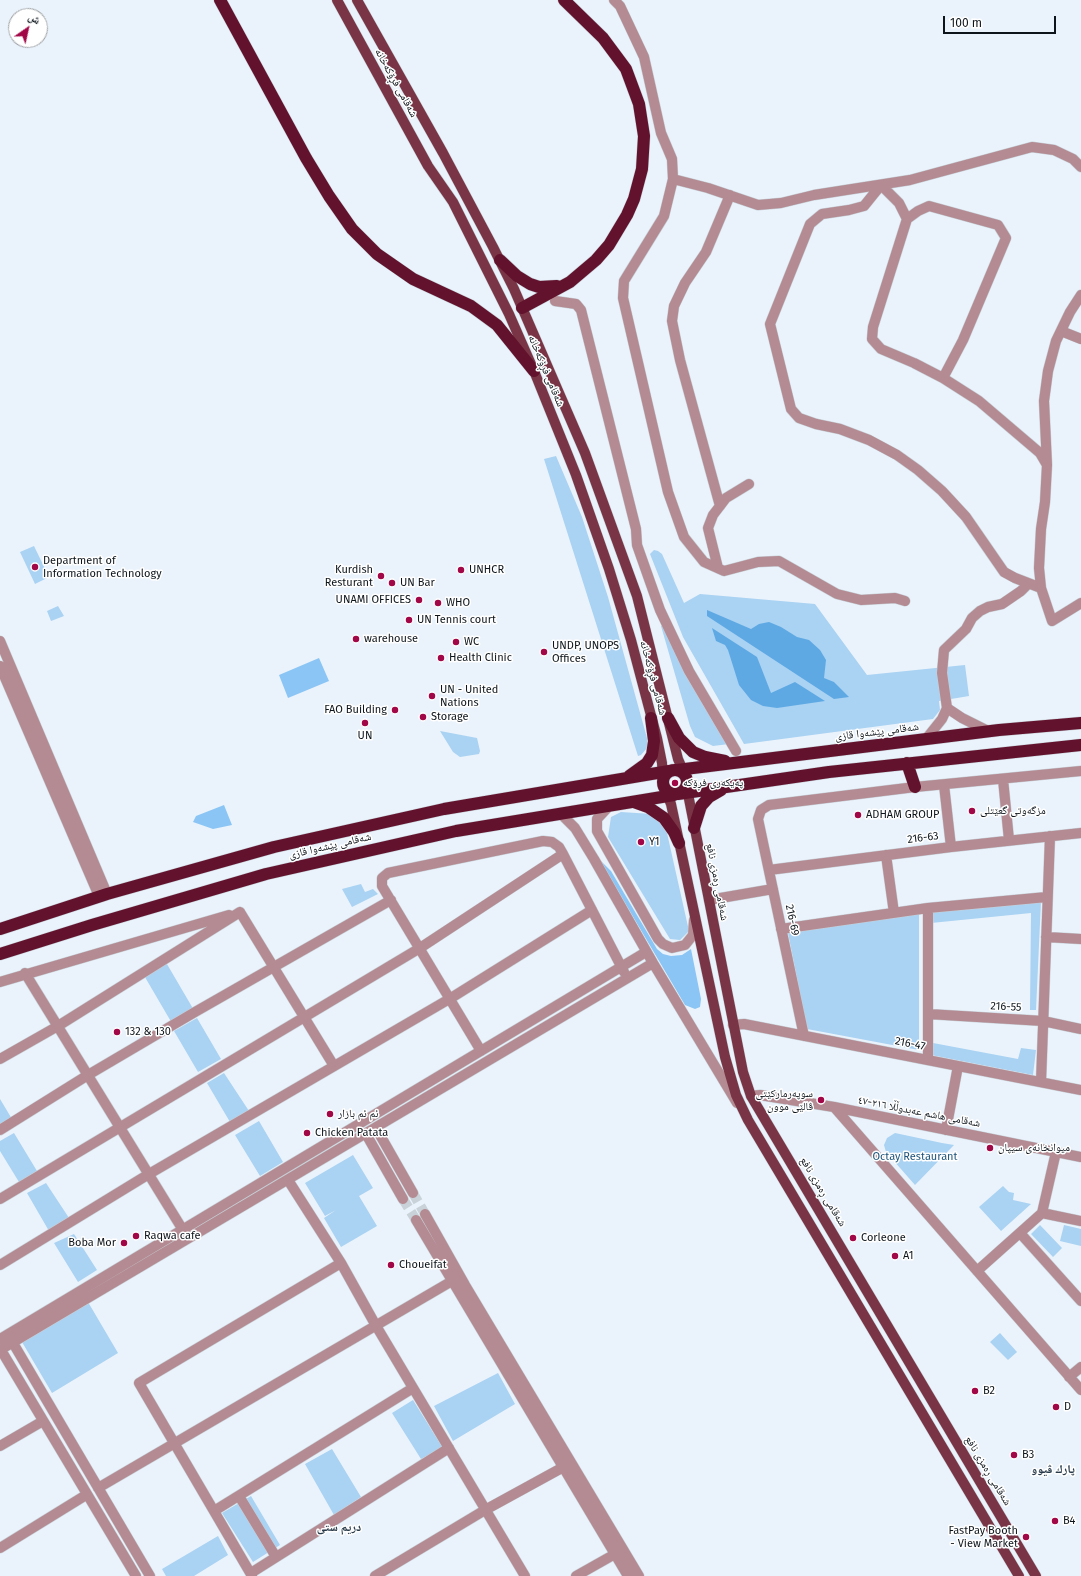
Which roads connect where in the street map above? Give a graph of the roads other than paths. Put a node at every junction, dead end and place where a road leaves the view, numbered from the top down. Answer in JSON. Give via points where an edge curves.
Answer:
{"nodes":[{"id":1,"x":220,"y":0,"type":"edge"},
{"id":2,"x":337,"y":0,"type":"edge"},
{"id":3,"x":357,"y":0,"type":"edge"},
{"id":4,"x":564,"y":0,"type":"edge"},
{"id":5,"x":620,"y":2,"type":"edge"},
{"id":6,"x":1081,"y":167,"type":"edge"},
{"id":7,"x":673,"y":179,"type":"junction"},
{"id":8,"x":881,"y":184,"type":"junction"},
{"id":9,"x":730,"y":195,"type":"junction"},
{"id":10,"x":467,"y":196,"type":"junction"},
{"id":11,"x":453,"y":202,"type":"junction"},
{"id":12,"x":907,"y":219,"type":"junction"},
{"id":13,"x":500,"y":260,"type":"junction"},
{"id":14,"x":562,"y":286,"type":"junction"},
{"id":15,"x":1081,"y":295,"type":"edge"},
{"id":16,"x":554,"y":301,"type":"dead end"},
{"id":17,"x":522,"y":308,"type":"junction"},
{"id":18,"x":509,"y":314,"type":"junction"},
{"id":19,"x":1061,"y":331,"type":"junction"},
{"id":20,"x":1081,"y":339,"type":"edge"},
{"id":21,"x":534,"y":371,"type":"junction"},
{"id":22,"x":943,"y":378,"type":"junction"},
{"id":23,"x":1047,"y":465,"type":"junction"},
{"id":24,"x":749,"y":484,"type":"dead end"},
{"id":25,"x":720,"y":506,"type":"junction"},
{"id":26,"x":718,"y":568,"type":"junction"},
{"id":27,"x":1028,"y":584,"type":"junction"},
{"id":28,"x":1041,"y":588,"type":"junction"},
{"id":29,"x":905,"y":601,"type":"dead end"},
{"id":30,"x":1081,"y":603,"type":"edge"},
{"id":31,"x":0,"y":641,"type":"edge"},
{"id":32,"x":0,"y":666,"type":"edge"},
{"id":33,"x":948,"y":708,"type":"junction"},
{"id":34,"x":651,"y":718,"type":"junction"},
{"id":35,"x":668,"y":718,"type":"junction"},
{"id":36,"x":1081,"y":723,"type":"edge"},
{"id":37,"x":988,"y":731,"type":"junction"},
{"id":38,"x":926,"y":739,"type":"junction"},
{"id":39,"x":1081,"y":745,"type":"edge"},
{"id":40,"x":736,"y":751,"type":"dead end"},
{"id":41,"x":740,"y":763,"type":"junction"},
{"id":42,"x":907,"y":763,"type":"junction"},
{"id":43,"x":1081,"y":771,"type":"edge"},
{"id":44,"x":621,"y":779,"type":"junction"},
{"id":45,"x":1003,"y":779,"type":"junction"},
{"id":46,"x":675,"y":782,"type":"junction"},
{"id":47,"x":944,"y":785,"type":"junction"},
{"id":48,"x":732,"y":786,"type":"junction"},
{"id":49,"x":915,"y":787,"type":"junction"},
{"id":50,"x":632,"y":801,"type":"junction"},
{"id":51,"x":610,"y":805,"type":"junction"},
{"id":52,"x":560,"y":813,"type":"junction"},
{"id":53,"x":675,"y":823,"type":"junction"},
{"id":54,"x":694,"y":824,"type":"junction"},
{"id":55,"x":1081,"y":833,"type":"edge"},
{"id":56,"x":1050,"y":836,"type":"junction"},
{"id":57,"x":1008,"y":840,"type":"junction"},
{"id":58,"x":679,"y":843,"type":"junction"},
{"id":59,"x":951,"y":847,"type":"junction"},
{"id":60,"x":563,"y":854,"type":"junction"},
{"id":61,"x":886,"y":855,"type":"junction"},
{"id":62,"x":594,"y":859,"type":"junction"},
{"id":63,"x":615,"y":865,"type":"junction"},
{"id":64,"x":769,"y":870,"type":"junction"},
{"id":65,"x":773,"y":889,"type":"junction"},
{"id":66,"x":103,"y":895,"type":"junction"},
{"id":67,"x":1048,"y":897,"type":"junction"},
{"id":68,"x":391,"y":900,"type":"junction"},
{"id":69,"x":709,"y":900,"type":"junction"},
{"id":70,"x":928,"y":908,"type":"junction"},
{"id":71,"x":592,"y":910,"type":"junction"},
{"id":72,"x":240,"y":912,"type":"junction"},
{"id":73,"x":894,"y":913,"type":"junction"},
{"id":74,"x":694,"y":914,"type":"junction"},
{"id":75,"x":0,"y":929,"type":"edge"},
{"id":76,"x":781,"y":929,"type":"junction"},
{"id":77,"x":1046,"y":937,"type":"junction"},
{"id":78,"x":1081,"y":939,"type":"edge"},
{"id":79,"x":420,"y":948,"type":"junction"},
{"id":80,"x":646,"y":952,"type":"junction"},
{"id":81,"x":0,"y":954,"type":"edge"},
{"id":82,"x":653,"y":963,"type":"junction"},
{"id":83,"x":274,"y":967,"type":"junction"},
{"id":84,"x":622,"y":967,"type":"junction"},
{"id":85,"x":21,"y":975,"type":"junction"},
{"id":86,"x":628,"y":978,"type":"junction"},
{"id":87,"x":0,"y":982,"type":"edge"},
{"id":88,"x":0,"y":986,"type":"edge"},
{"id":89,"x":451,"y":998,"type":"junction"},
{"id":90,"x":928,"y":1014,"type":"junction"},
{"id":91,"x":304,"y":1017,"type":"junction"},
{"id":92,"x":1043,"y":1021,"type":"junction"},
{"id":93,"x":733,"y":1024,"type":"junction"},
{"id":94,"x":58,"y":1026,"type":"junction"},
{"id":95,"x":1081,"y":1029,"type":"edge"},
{"id":96,"x":804,"y":1036,"type":"junction"},
{"id":97,"x":481,"y":1051,"type":"junction"},
{"id":98,"x":0,"y":1059,"type":"edge"},
{"id":99,"x":928,"y":1060,"type":"junction"},
{"id":100,"x":334,"y":1066,"type":"junction"},
{"id":101,"x":958,"y":1066,"type":"junction"},
{"id":102,"x":88,"y":1075,"type":"junction"},
{"id":103,"x":1041,"y":1082,"type":"junction"},
{"id":104,"x":1081,"y":1090,"type":"edge"},
{"id":105,"x":752,"y":1096,"type":"junction"},
{"id":106,"x":388,"y":1107,"type":"junction"},
{"id":107,"x":834,"y":1107,"type":"junction"},
{"id":108,"x":394,"y":1118,"type":"junction"},
{"id":109,"x":748,"y":1120,"type":"junction"},
{"id":110,"x":120,"y":1127,"type":"junction"},
{"id":111,"x":376,"y":1128,"type":"junction"},
{"id":112,"x":0,"y":1130,"type":"edge"},
{"id":113,"x":946,"y":1130,"type":"junction"},
{"id":114,"x":366,"y":1134,"type":"junction"},
{"id":115,"x":331,"y":1141,"type":"junction"},
{"id":116,"x":337,"y":1151,"type":"junction"},
{"id":117,"x":1056,"y":1152,"type":"junction"},
{"id":118,"x":1081,"y":1156,"type":"edge"},
{"id":119,"x":149,"y":1174,"type":"junction"},
{"id":120,"x":288,"y":1180,"type":"junction"},
{"id":121,"x":413,"y":1193,"type":"tunnel mouth"},
{"id":122,"x":0,"y":1199,"type":"edge"},
{"id":123,"x":404,"y":1199,"type":"tunnel mouth"},
{"id":124,"x":1042,"y":1213,"type":"junction"},
{"id":125,"x":425,"y":1214,"type":"tunnel mouth"},
{"id":126,"x":416,"y":1220,"type":"tunnel mouth"},
{"id":127,"x":1081,"y":1221,"type":"edge"},
{"id":128,"x":1020,"y":1233,"type":"junction"},
{"id":129,"x":185,"y":1234,"type":"junction"},
{"id":130,"x":340,"y":1262,"type":"junction"},
{"id":131,"x":0,"y":1265,"type":"edge"},
{"id":132,"x":977,"y":1271,"type":"junction"},
{"id":133,"x":452,"y":1281,"type":"junction"},
{"id":134,"x":1081,"y":1301,"type":"edge"},
{"id":135,"x":375,"y":1324,"type":"junction"},
{"id":136,"x":29,"y":1328,"type":"junction"},
{"id":137,"x":0,"y":1339,"type":"edge"},
{"id":138,"x":13,"y":1343,"type":"junction"},
{"id":139,"x":899,"y":1343,"type":"junction"},
{"id":140,"x":0,"y":1350,"type":"edge"},
{"id":141,"x":884,"y":1350,"type":"junction"},
{"id":142,"x":507,"y":1364,"type":"junction"},
{"id":143,"x":1081,"y":1366,"type":"edge"},
{"id":144,"x":1070,"y":1377,"type":"junction"},
{"id":145,"x":924,"y":1386,"type":"junction"},
{"id":146,"x":413,"y":1388,"type":"junction"},
{"id":147,"x":1081,"y":1390,"type":"edge"},
{"id":148,"x":911,"y":1394,"type":"junction"},
{"id":149,"x":43,"y":1421,"type":"junction"},
{"id":150,"x":174,"y":1444,"type":"junction"},
{"id":151,"x":0,"y":1446,"type":"edge"},
{"id":152,"x":449,"y":1448,"type":"junction"},
{"id":153,"x":567,"y":1465,"type":"junction"},
{"id":154,"x":86,"y":1467,"type":"junction"},
{"id":155,"x":73,"y":1473,"type":"junction"},
{"id":156,"x":98,"y":1488,"type":"junction"},
{"id":157,"x":86,"y":1495,"type":"junction"},
{"id":158,"x":239,"y":1496,"type":"junction"},
{"id":159,"x":110,"y":1508,"type":"junction"},
{"id":160,"x":486,"y":1510,"type":"junction"},
{"id":161,"x":214,"y":1511,"type":"junction"},
{"id":162,"x":98,"y":1514,"type":"junction"},
{"id":163,"x":0,"y":1548,"type":"edge"},
{"id":164,"x":615,"y":1554,"type":"junction"},
{"id":165,"x":276,"y":1557,"type":"junction"},
{"id":166,"x":252,"y":1575,"type":"edge"},
{"id":167,"x":523,"y":1575,"type":"edge"},
{"id":168,"x":136,"y":1576,"type":"edge"},
{"id":169,"x":150,"y":1576,"type":"edge"},
{"id":170,"x":375,"y":1576,"type":"edge"},
{"id":171,"x":576,"y":1576,"type":"edge"},
{"id":172,"x":628,"y":1576,"type":"edge"},
{"id":173,"x":639,"y":1576,"type":"edge"},
{"id":174,"x":1019,"y":1576,"type":"edge"},
{"id":175,"x":1036,"y":1576,"type":"edge"}],
"edges":[{"from":1,"to":21,"type":"highway","via":[[306,158],[352,229],[377,254],[413,279],[471,306],[497,324]]},
{"from":2,"to":11,"type":"main road","name":"شەقامی فڕۆکەخانە","via":[[428,166]]},
{"from":3,"to":10,"type":"main road","name":"شەقامی فڕۆکەخانە"},
{"from":4,"to":14,"type":"highway","via":[[603,38],[626,69],[639,104],[644,136],[642,169],[628,216],[596,260]]},
{"from":5,"to":7,"type":"street","via":[[644,57],[661,132],[672,159]]},
{"from":6,"to":8,"type":"street","via":[[1073,159],[1054,150],[1032,147],[910,180]]},
{"from":7,"to":9,"type":"street"},
{"from":7,"to":26,"type":"street","via":[[664,216],[624,281],[623,298],[668,492],[684,537],[704,562]]},
{"from":8,"to":9,"type":"street","via":[[758,205]]},
{"from":8,"to":12,"type":"street","via":[[899,203]]},
{"from":8,"to":27,"type":"street","via":[[864,206],[822,214],[810,224],[775,310],[770,324],[791,409],[799,418],[869,440],[918,470],[966,517],[1004,572]]},
{"from":9,"to":25,"type":"street","via":[[706,252],[685,283],[674,306],[672,321],[680,360]]},
{"from":10,"to":11,"type":"main road"},
{"from":10,"to":13,"type":"main road","name":"شەقامی فڕۆکەخانە"},
{"from":11,"to":18,"type":"main road","name":"شەقامی فڕۆکەخانە"},
{"from":12,"to":22,"type":"street","via":[[872,327],[872,339],[881,349]]},
{"from":12,"to":22,"type":"street","via":[[929,206],[998,225],[1006,238],[963,340]]},
{"from":13,"to":14,"type":"highway","via":[[530,284],[546,288]]},
{"from":13,"to":17,"type":"main road","name":"شەقامی فڕۆکەخانە"},
{"from":14,"to":17,"type":"highway"},
{"from":15,"to":19,"type":"street"},
{"from":16,"to":40,"type":"street","via":[[576,304],[581,310],[636,529],[637,545],[660,610],[689,671]]},
{"from":17,"to":18,"type":"main road"},
{"from":17,"to":35,"type":"main road","name":"شەقامی فڕۆکەخانە","via":[[586,453],[634,588]]},
{"from":18,"to":21,"type":"main road","name":"شەقامی فڕۆکەخانە"},
{"from":19,"to":20,"type":"street"},
{"from":19,"to":23,"type":"street","via":[[1048,371],[1044,401]]},
{"from":21,"to":34,"type":"main road","name":"شەقامی فڕۆکەخانە","via":[[576,475],[609,568]]},
{"from":22,"to":23,"type":"street","via":[[979,401],[1009,426],[1040,453]]},
{"from":23,"to":28,"type":"street","via":[[1039,568]]},
{"from":24,"to":25,"type":"street","via":[[726,498]]},
{"from":25,"to":26,"type":"street","via":[[708,528]]},
{"from":26,"to":29,"type":"street","via":[[724,571],[758,562],[779,561],[837,594],[861,600],[895,598]]},
{"from":27,"to":28,"type":"street"},
{"from":27,"to":33,"type":"street","via":[[1002,604],[980,611],[972,618],[963,633],[944,650],[942,673]]},
{"from":28,"to":30,"type":"street","via":[[1052,621]]},
{"from":31,"to":66,"type":"street"},
{"from":32,"to":66,"type":"street"},
{"from":33,"to":37,"type":"street"},
{"from":33,"to":38,"type":"street"},
{"from":34,"to":44,"type":"highway","via":[[654,741],[652,755],[638,770]]},
{"from":34,"to":46,"type":"main road","name":"شەقامی فڕۆکەخانە"},
{"from":35,"to":41,"type":"highway","via":[[679,738],[693,752],[705,757]]},
{"from":35,"to":46,"type":"main road","name":"شەقامی فڕۆکەخانە"},
{"from":36,"to":37,"type":"highway","name":"شەقامی پێشەوا قازی"},
{"from":37,"to":38,"type":"highway","name":"شەقامی پێشەوا قازی"},
{"from":38,"to":41,"type":"highway","name":"شەقامی پێشەوا قازی"},
{"from":39,"to":42,"type":"highway","name":"شەقامی پێشەوا قازی"},
{"from":41,"to":46,"type":"highway","name":"شەقامی پێشەوا قازی"},
{"from":42,"to":48,"type":"highway","name":"شەقامی پێشەوا قازی"},
{"from":42,"to":49,"type":"highway"},
{"from":43,"to":45,"type":"street"},
{"from":44,"to":46,"type":"highway","name":"شەقامی پێشەوا قازی"},
{"from":44,"to":66,"type":"highway","name":"شەقامی پێشەوا قازی","via":[[444,809],[343,831],[274,847]]},
{"from":45,"to":47,"type":"street"},
{"from":45,"to":57,"type":"street"},
{"from":46,"to":48,"type":"highway","name":"شەقامی پێشەوا قازی"},
{"from":46,"to":50,"type":"highway","name":"شەقامی پێشەوا قازی"},
{"from":46,"to":53,"type":"main road"},
{"from":46,"to":54,"type":"main road","name":"شەقامی ڕەمزی نافع"},
{"from":47,"to":49,"type":"street"},
{"from":47,"to":59,"type":"street"},
{"from":48,"to":54,"type":"highway","via":[[704,802]]},
{"from":49,"to":64,"type":"street","name":"216-69","via":[[769,805],[761,810],[758,819]]},
{"from":50,"to":51,"type":"highway","name":"شەقامی پێشەوا قازی"},
{"from":50,"to":58,"type":"highway","via":[[648,807],[664,818]]},
{"from":51,"to":52,"type":"highway","name":"شەقامی پێشەوا قازی"},
{"from":51,"to":63,"type":"street","via":[[598,816],[596,827]]},
{"from":52,"to":62,"type":"street","via":[[575,828]]},
{"from":52,"to":81,"type":"highway","name":"شەقامی پێشەوا قازی","via":[[456,831],[266,874],[92,924]]},
{"from":53,"to":54,"type":"main road","via":[[683,816]]},
{"from":53,"to":58,"type":"main road"},
{"from":54,"to":69,"type":"main road","name":"شەقامی ڕەمزی نافع"},
{"from":55,"to":56,"type":"street","name":"216-63"},
{"from":56,"to":57,"type":"street","name":"216-63"},
{"from":56,"to":67,"type":"street"},
{"from":57,"to":59,"type":"street","name":"216-63"},
{"from":58,"to":74,"type":"main road"},
{"from":59,"to":61,"type":"street","name":"216-63"},
{"from":60,"to":68,"type":"street","via":[[556,844],[543,841],[391,871],[384,875],[382,882]]},
{"from":60,"to":71,"type":"street"},
{"from":60,"to":79,"type":"street"},
{"from":61,"to":64,"type":"street","name":"216-63"},
{"from":61,"to":73,"type":"street"},
{"from":62,"to":63,"type":"street","via":[[597,853],[602,852]]},
{"from":62,"to":80,"type":"street"},
{"from":63,"to":74,"type":"street","via":[[663,944],[675,948],[687,943],[694,932]]},
{"from":64,"to":65,"type":"street","name":"216-69"},
{"from":65,"to":69,"type":"street"},
{"from":65,"to":76,"type":"street","name":"216-69"},
{"from":66,"to":75,"type":"highway","name":"شەقامی پێشەوا قازی"},
{"from":67,"to":70,"type":"street"},
{"from":67,"to":77,"type":"street"},
{"from":68,"to":79,"type":"street"},
{"from":68,"to":83,"type":"street"},
{"from":69,"to":93,"type":"main road","name":"شەقامی ڕەمزی نافع"},
{"from":70,"to":73,"type":"street"},
{"from":70,"to":90,"type":"street"},
{"from":71,"to":84,"type":"street"},
{"from":71,"to":89,"type":"street"},
{"from":72,"to":83,"type":"street"},
{"from":72,"to":85,"type":"street"},
{"from":72,"to":94,"type":"street"},
{"from":73,"to":76,"type":"street"},
{"from":74,"to":109,"type":"main road","via":[[725,1056],[736,1095]]},
{"from":76,"to":96,"type":"street","name":"216-69"},
{"from":77,"to":78,"type":"street"},
{"from":77,"to":92,"type":"street"},
{"from":79,"to":89,"type":"street"},
{"from":79,"to":91,"type":"street"},
{"from":80,"to":82,"type":"street"},
{"from":80,"to":84,"type":"street"},
{"from":82,"to":86,"type":"street"},
{"from":82,"to":109,"type":"street"},
{"from":83,"to":91,"type":"street"},
{"from":83,"to":102,"type":"street"},
{"from":84,"to":86,"type":"street"},
{"from":84,"to":97,"type":"street"},
{"from":85,"to":87,"type":"street"},
{"from":85,"to":88,"type":"street"},
{"from":85,"to":94,"type":"street"},
{"from":86,"to":108,"type":"street"},
{"from":89,"to":97,"type":"street"},
{"from":89,"to":100,"type":"street"},
{"from":90,"to":92,"type":"street","name":"216-55"},
{"from":90,"to":99,"type":"street"},
{"from":91,"to":100,"type":"street"},
{"from":91,"to":110,"type":"street"},
{"from":92,"to":95,"type":"street","name":"216-55"},
{"from":92,"to":103,"type":"street"},
{"from":93,"to":96,"type":"street","name":"216-47"},
{"from":93,"to":105,"type":"main road","name":"شەقامی ڕەمزی نافع","via":[[743,1072]]},
{"from":94,"to":98,"type":"street"},
{"from":94,"to":102,"type":"street"},
{"from":96,"to":99,"type":"street","name":"216-47"},
{"from":97,"to":106,"type":"street"},
{"from":99,"to":101,"type":"street","name":"216-47"},
{"from":100,"to":119,"type":"street"},
{"from":101,"to":103,"type":"street","name":"216-47"},
{"from":101,"to":113,"type":"street"},
{"from":102,"to":110,"type":"street"},
{"from":102,"to":112,"type":"street"},
{"from":103,"to":104,"type":"street","name":"216-47"},
{"from":105,"to":107,"type":"street","name":"شەقامی هاشم عەبدوڵڵا ٢١٦-٤٧","via":[[760,1095]]},
{"from":105,"to":139,"type":"main road","name":"شەقامی ڕەمزی نافع"},
{"from":106,"to":108,"type":"street"},
{"from":106,"to":115,"type":"street"},
{"from":107,"to":113,"type":"street","name":"شەقامی هاشم عەبدوڵڵا ٢١٦-٤٧"},
{"from":107,"to":132,"type":"street"},
{"from":108,"to":111,"type":"street"},
{"from":109,"to":141,"type":"main road"},
{"from":110,"to":119,"type":"street"},
{"from":110,"to":122,"type":"street"},
{"from":111,"to":114,"type":"street"},
{"from":111,"to":121,"type":"street"},
{"from":113,"to":117,"type":"street","name":"شەقامی هاشم عەبدوڵڵا ٢١٦-٤٧"},
{"from":114,"to":116,"type":"street"},
{"from":114,"to":123,"type":"street"},
{"from":115,"to":116,"type":"street"},
{"from":115,"to":129,"type":"street"},
{"from":116,"to":120,"type":"street"},
{"from":117,"to":118,"type":"street","name":"شەقامی هاشم عەبدوڵڵا ٢١٦-٤٧"},
{"from":117,"to":124,"type":"street"},
{"from":119,"to":129,"type":"street"},
{"from":119,"to":131,"type":"street"},
{"from":120,"to":129,"type":"street"},
{"from":120,"to":130,"type":"street"},
{"from":124,"to":127,"type":"street"},
{"from":124,"to":128,"type":"street"},
{"from":125,"to":142,"type":"street"},
{"from":126,"to":133,"type":"street"},
{"from":128,"to":132,"type":"street"},
{"from":128,"to":134,"type":"street"},
{"from":129,"to":136,"type":"street"},
{"from":130,"to":135,"type":"street"},
{"from":130,"to":150,"type":"street","via":[[139,1383]]},
{"from":132,"to":144,"type":"street"},
{"from":133,"to":135,"type":"street"},
{"from":133,"to":142,"type":"street"},
{"from":135,"to":146,"type":"street"},
{"from":135,"to":150,"type":"street"},
{"from":136,"to":137,"type":"street"},
{"from":136,"to":138,"type":"street"},
{"from":138,"to":140,"type":"street"},
{"from":138,"to":154,"type":"street"},
{"from":139,"to":141,"type":"main road","via":[[900,1349],[896,1355],[890,1355]]},
{"from":139,"to":145,"type":"main road","name":"شەقامی ڕەمزی نافع"},
{"from":140,"to":149,"type":"street"},
{"from":141,"to":148,"type":"main road"},
{"from":142,"to":153,"type":"street"},
{"from":143,"to":144,"type":"street"},
{"from":144,"to":147,"type":"street"},
{"from":145,"to":148,"type":"main road","via":[[920,1382],[913,1383],[909,1389]]},
{"from":145,"to":175,"type":"main road","name":"شەقامی ڕەمزی نافع"},
{"from":146,"to":152,"type":"street"},
{"from":146,"to":158,"type":"street"},
{"from":148,"to":174,"type":"main road"},
{"from":149,"to":151,"type":"street"},
{"from":149,"to":155,"type":"street"},
{"from":150,"to":156,"type":"street"},
{"from":150,"to":161,"type":"street"},
{"from":152,"to":160,"type":"street"},
{"from":152,"to":165,"type":"street"},
{"from":153,"to":160,"type":"street"},
{"from":153,"to":164,"type":"street"},
{"from":153,"to":173,"type":"street"},
{"from":154,"to":155,"type":"street"},
{"from":154,"to":156,"type":"street"},
{"from":155,"to":157,"type":"street"},
{"from":156,"to":159,"type":"street"},
{"from":157,"to":162,"type":"street"},
{"from":157,"to":163,"type":"street"},
{"from":158,"to":161,"type":"street"},
{"from":158,"to":165,"type":"street"},
{"from":159,"to":162,"type":"street"},
{"from":159,"to":169,"type":"street"},
{"from":160,"to":167,"type":"street"},
{"from":160,"to":170,"type":"street"},
{"from":161,"to":166,"type":"street"},
{"from":162,"to":168,"type":"street"},
{"from":164,"to":171,"type":"street"},
{"from":164,"to":172,"type":"street"},
{"from":165,"to":166,"type":"street"}]}
